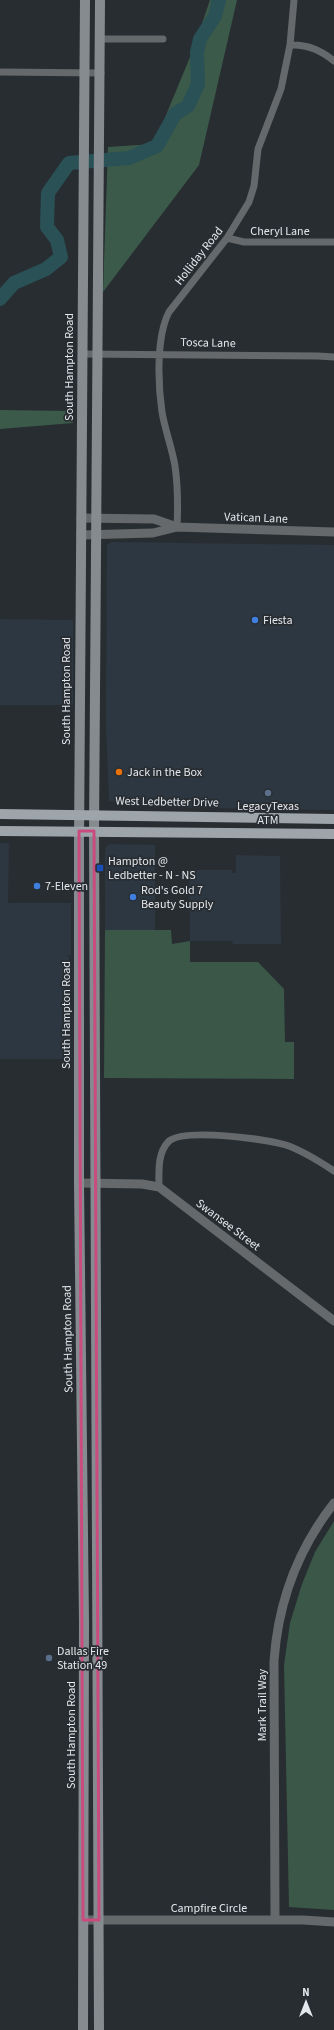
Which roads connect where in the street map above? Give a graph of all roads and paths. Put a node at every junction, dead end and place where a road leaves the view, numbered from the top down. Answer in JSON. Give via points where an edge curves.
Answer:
{"nodes":[{"id":1,"x":85,"y":0,"type":"edge"},
{"id":2,"x":100,"y":0,"type":"edge"},
{"id":3,"x":294,"y":0,"type":"edge"},
{"id":4,"x":85,"y":38,"type":"junction"},
{"id":5,"x":100,"y":39,"type":"junction"},
{"id":6,"x":163,"y":39,"type":"dead end"},
{"id":7,"x":290,"y":45,"type":"junction"},
{"id":8,"x":334,"y":61,"type":"edge"},
{"id":9,"x":0,"y":72,"type":"edge"},
{"id":10,"x":85,"y":72,"type":"junction"},
{"id":11,"x":101,"y":73,"type":"junction"},
{"id":12,"x":227,"y":238,"type":"junction"},
{"id":13,"x":334,"y":242,"type":"edge"},
{"id":14,"x":159,"y":353,"type":"junction"},
{"id":15,"x":82,"y":354,"type":"junction"},
{"id":16,"x":98,"y":354,"type":"junction"},
{"id":17,"x":334,"y":357,"type":"edge"},
{"id":18,"x":81,"y":518,"type":"junction"},
{"id":19,"x":97,"y":518,"type":"junction"},
{"id":20,"x":177,"y":527,"type":"junction"},
{"id":21,"x":334,"y":532,"type":"edge"},
{"id":22,"x":97,"y":534,"type":"junction"},
{"id":23,"x":81,"y":535,"type":"junction"},
{"id":24,"x":80,"y":596,"type":"junction"},
{"id":25,"x":96,"y":597,"type":"junction"},
{"id":26,"x":0,"y":814,"type":"edge"},
{"id":27,"x":79,"y":814,"type":"junction"},
{"id":28,"x":94,"y":815,"type":"junction"},
{"id":29,"x":225,"y":816,"type":"junction"},
{"id":30,"x":334,"y":819,"type":"edge"},
{"id":31,"x":0,"y":831,"type":"edge"},
{"id":32,"x":79,"y":831,"type":"junction"},
{"id":33,"x":94,"y":831,"type":"junction"},
{"id":34,"x":222,"y":833,"type":"junction"},
{"id":35,"x":334,"y":834,"type":"edge"},
{"id":36,"x":80,"y":1063,"type":"junction"},
{"id":37,"x":95,"y":1066,"type":"junction"},
{"id":38,"x":334,"y":1171,"type":"edge"},
{"id":39,"x":79,"y":1183,"type":"junction"},
{"id":40,"x":95,"y":1183,"type":"junction"},
{"id":41,"x":159,"y":1187,"type":"junction"},
{"id":42,"x":80,"y":1296,"type":"junction"},
{"id":43,"x":96,"y":1296,"type":"junction"},
{"id":44,"x":333,"y":1317,"type":"edge"},
{"id":45,"x":334,"y":1503,"type":"edge"},
{"id":46,"x":84,"y":1622,"type":"junction"},
{"id":47,"x":96,"y":1622,"type":"junction"},
{"id":48,"x":83,"y":1920,"type":"junction"},
{"id":49,"x":99,"y":1920,"type":"junction"},
{"id":50,"x":274,"y":1920,"type":"junction"},
{"id":51,"x":334,"y":1922,"type":"edge"},
{"id":52,"x":84,"y":2030,"type":"edge"},
{"id":53,"x":99,"y":2030,"type":"edge"}],
"edges":[{"from":1,"to":4,"type":"main road","name":"South Hampton Road"},
{"from":2,"to":5,"type":"main road"},
{"from":3,"to":7,"type":"street","name":"Holliday Road"},
{"from":4,"to":5,"type":"main road"},
{"from":4,"to":10,"type":"main road","name":"South Hampton Road"},
{"from":5,"to":6,"type":"street"},
{"from":5,"to":11,"type":"main road"},
{"from":7,"to":8,"type":"street","via":[[301,44],[323,52]]},
{"from":7,"to":12,"type":"street","name":"Holliday Road","via":[[277,102],[258,149],[250,202]]},
{"from":9,"to":10,"type":"street"},
{"from":10,"to":11,"type":"street"},
{"from":10,"to":15,"type":"main road","name":"South Hampton Road"},
{"from":11,"to":16,"type":"main road"},
{"from":12,"to":13,"type":"street","name":"Cheryl Lane","via":[[244,242]]},
{"from":12,"to":14,"type":"street","name":"Holliday Road","via":[[168,312],[161,334]]},
{"from":14,"to":16,"type":"street","name":"Tosca Lane"},
{"from":14,"to":17,"type":"street","name":"Tosca Lane"},
{"from":14,"to":20,"type":"street","name":"Holliday Road","via":[[162,413],[178,484]]},
{"from":15,"to":16,"type":"street","name":"Tosca Lane"},
{"from":15,"to":18,"type":"main road","name":"South Hampton Road"},
{"from":16,"to":19,"type":"main road"},
{"from":18,"to":19,"type":"street","name":"Vatican Lane"},
{"from":18,"to":23,"type":"main road","name":"South Hampton Road"},
{"from":19,"to":20,"type":"street","name":"Vatican Lane","via":[[154,518]]},
{"from":19,"to":22,"type":"main road"},
{"from":20,"to":21,"type":"street","name":"Vatican Lane"},
{"from":20,"to":22,"type":"street","name":"Vatican Lane","via":[[153,533]]},
{"from":22,"to":23,"type":"street","name":"Vatican Lane"},
{"from":22,"to":25,"type":"main road"},
{"from":23,"to":24,"type":"main road","name":"South Hampton Road"},
{"from":24,"to":25,"type":"main road"},
{"from":24,"to":27,"type":"main road","name":"South Hampton Road"},
{"from":25,"to":28,"type":"main road"},
{"from":26,"to":27,"type":"main road","name":"West Ledbetter Drive"},
{"from":27,"to":28,"type":"main road","name":"West Ledbetter Drive"},
{"from":27,"to":32,"type":"main road","name":"South Hampton Road"},
{"from":28,"to":29,"type":"main road","name":"West Ledbetter Drive"},
{"from":28,"to":33,"type":"main road"},
{"from":29,"to":30,"type":"main road","name":"West Ledbetter Drive"},
{"from":29,"to":34,"type":"main road"},
{"from":31,"to":32,"type":"main road"},
{"from":32,"to":33,"type":"main road"},
{"from":32,"to":36,"type":"main road","name":"South Hampton Road"},
{"from":33,"to":34,"type":"main road"},
{"from":33,"to":37,"type":"main road"},
{"from":34,"to":35,"type":"main road"},
{"from":36,"to":37,"type":"main road"},
{"from":36,"to":39,"type":"main road","name":"South Hampton Road"},
{"from":37,"to":40,"type":"main road"},
{"from":38,"to":41,"type":"street","via":[[309,1155],[264,1139],[180,1136],[163,1148],[159,1162]]},
{"from":39,"to":40,"type":"street","name":"Swansee Street"},
{"from":39,"to":42,"type":"main road","name":"South Hampton Road"},
{"from":40,"to":41,"type":"street","name":"Swansee Street"},
{"from":40,"to":43,"type":"main road"},
{"from":41,"to":44,"type":"street","name":"Swansee Street"},
{"from":42,"to":43,"type":"main road"},
{"from":42,"to":46,"type":"main road","name":"South Hampton Road"},
{"from":43,"to":47,"type":"main road"},
{"from":45,"to":50,"type":"street","name":"Mark Trail Way","via":[[309,1540],[289,1582],[275,1642]]},
{"from":46,"to":47,"type":"main road"},
{"from":46,"to":48,"type":"main road","name":"South Hampton Road"},
{"from":47,"to":49,"type":"main road"},
{"from":48,"to":49,"type":"street","name":"Campfire Circle"},
{"from":48,"to":52,"type":"main road","name":"South Hampton Road"},
{"from":49,"to":50,"type":"street","name":"Campfire Circle"},
{"from":49,"to":53,"type":"main road"},
{"from":50,"to":51,"type":"street","name":"Campfire Circle"}]}
